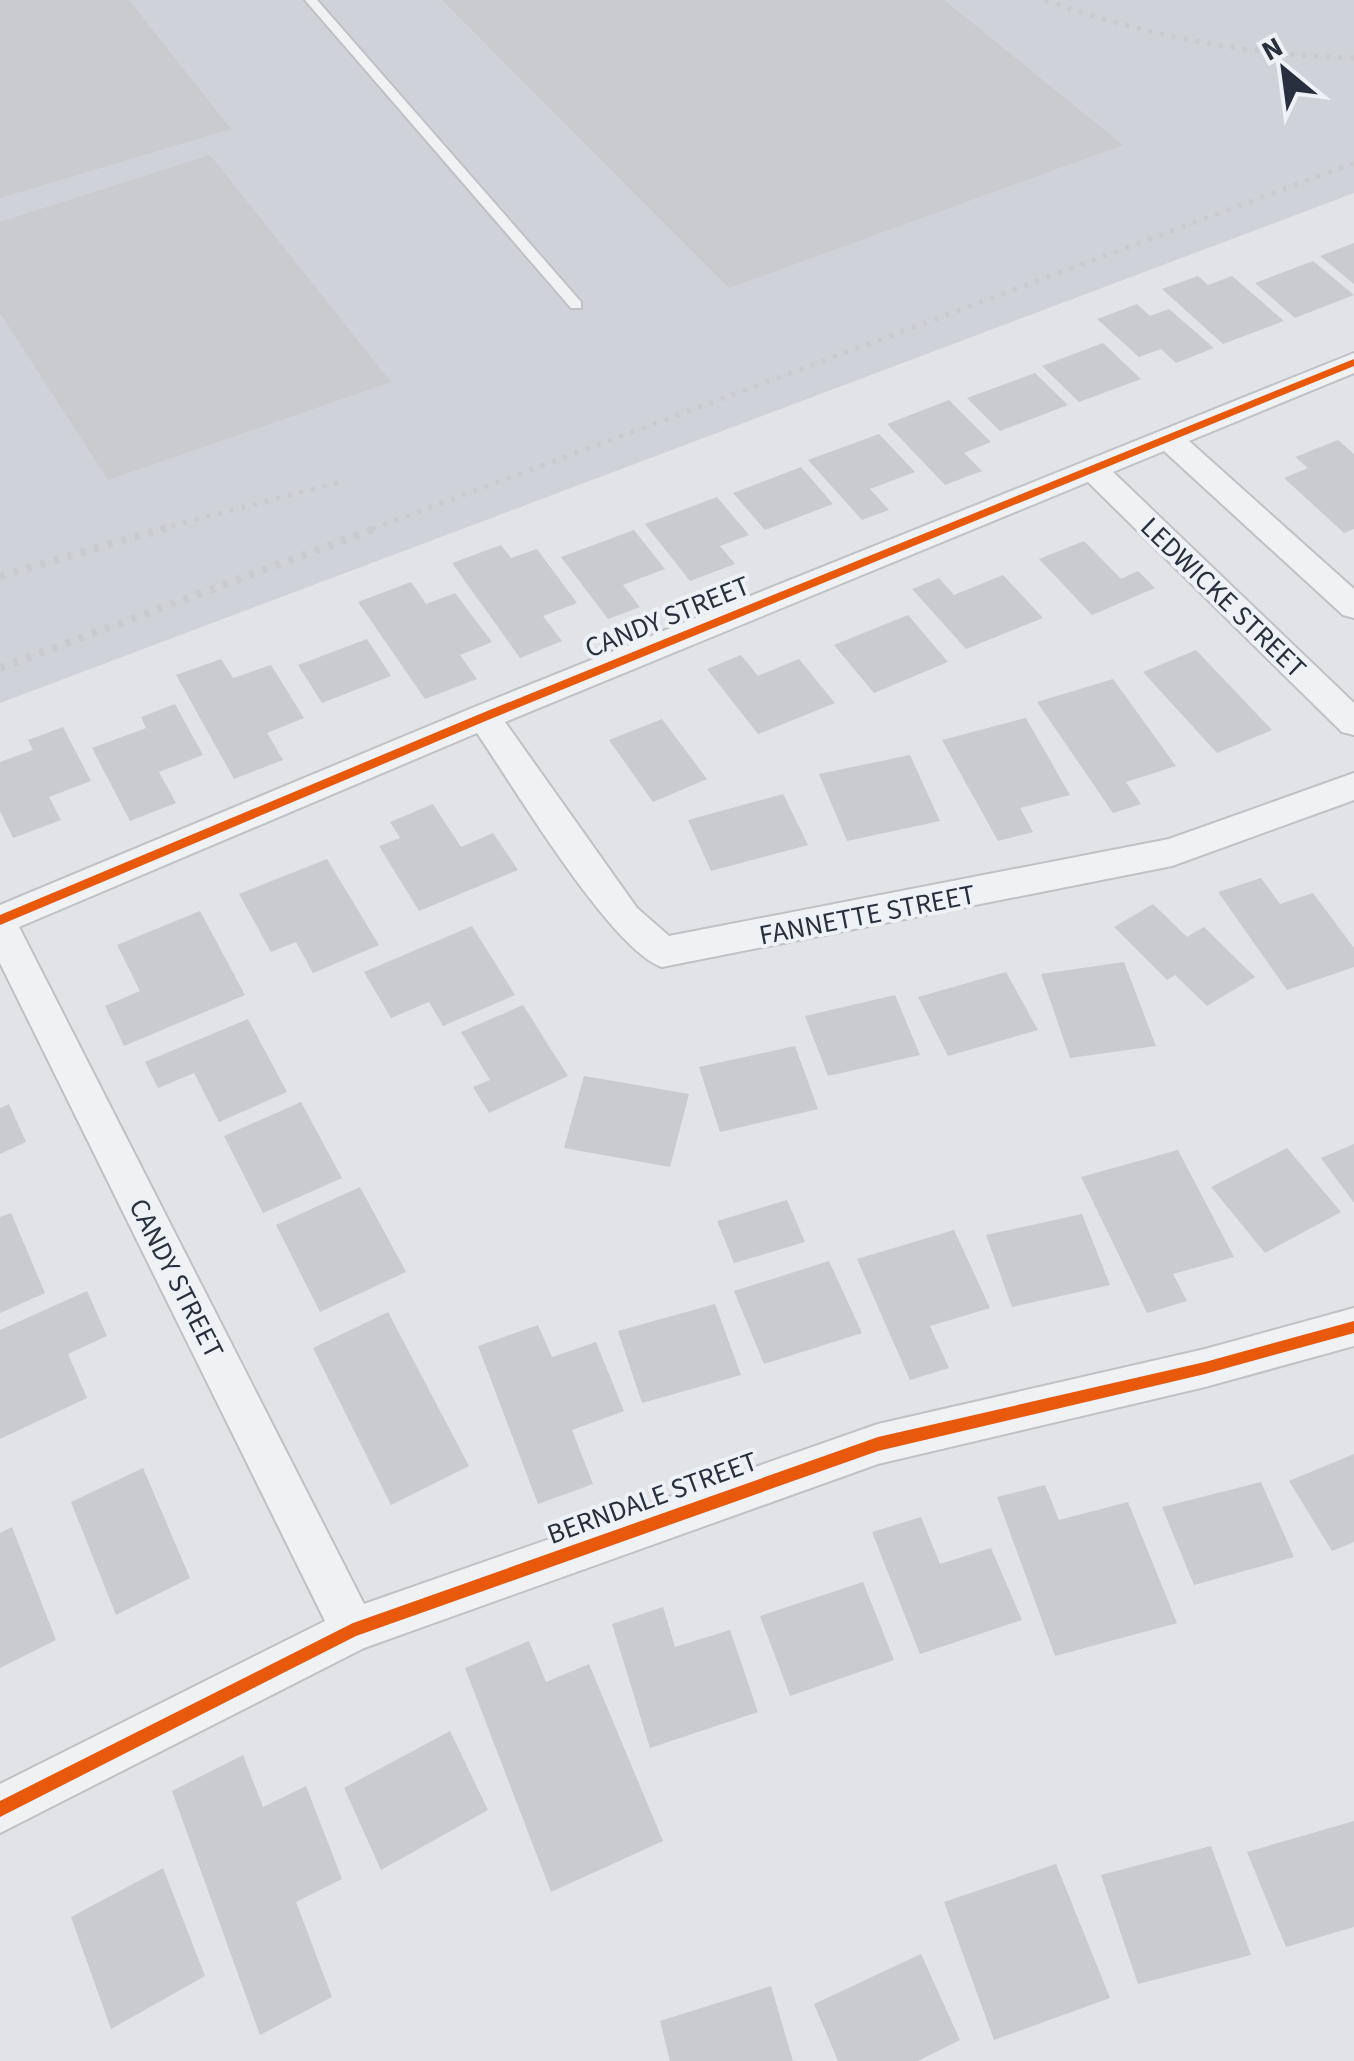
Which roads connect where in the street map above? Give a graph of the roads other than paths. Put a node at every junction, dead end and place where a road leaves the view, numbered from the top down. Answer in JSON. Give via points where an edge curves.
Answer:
{"nodes":[{"id":1,"x":310,"y":0,"type":"edge"},
{"id":2,"x":576,"y":304,"type":"dead end"},
{"id":3,"x":1354,"y":362,"type":"edge"},
{"id":4,"x":1169,"y":439,"type":"junction"},
{"id":5,"x":1094,"y":470,"type":"junction"},
{"id":6,"x":1354,"y":607,"type":"edge"},
{"id":7,"x":484,"y":717,"type":"junction"},
{"id":8,"x":1354,"y":723,"type":"edge"},
{"id":9,"x":1354,"y":786,"type":"edge"},
{"id":10,"x":0,"y":923,"type":"edge"},
{"id":11,"x":1354,"y":1328,"type":"edge"},
{"id":12,"x":353,"y":1630,"type":"junction"},
{"id":13,"x":0,"y":1809,"type":"edge"}],
"edges":[{"from":1,"to":2,"type":"lane"},
{"from":3,"to":4,"type":"street","name":"CANDY STREET"},
{"from":4,"to":5,"type":"street","name":"CANDY STREET"},
{"from":4,"to":6,"type":"street"},
{"from":5,"to":7,"type":"street","name":"CANDY STREET"},
{"from":5,"to":8,"type":"street","name":"LEDWICKE STREET"},
{"from":7,"to":9,"type":"street","name":"FANNETTE STREET","via":[[624,918],[662,952],[1172,852]]},
{"from":7,"to":10,"type":"street","name":"CANDY STREET"},
{"from":10,"to":12,"type":"street","name":"CANDY STREET"},
{"from":11,"to":12,"type":"street","name":"BERNDALE STREET","via":[[878,1444]]},
{"from":12,"to":13,"type":"street","name":"BERNDALE STREET"}]}
